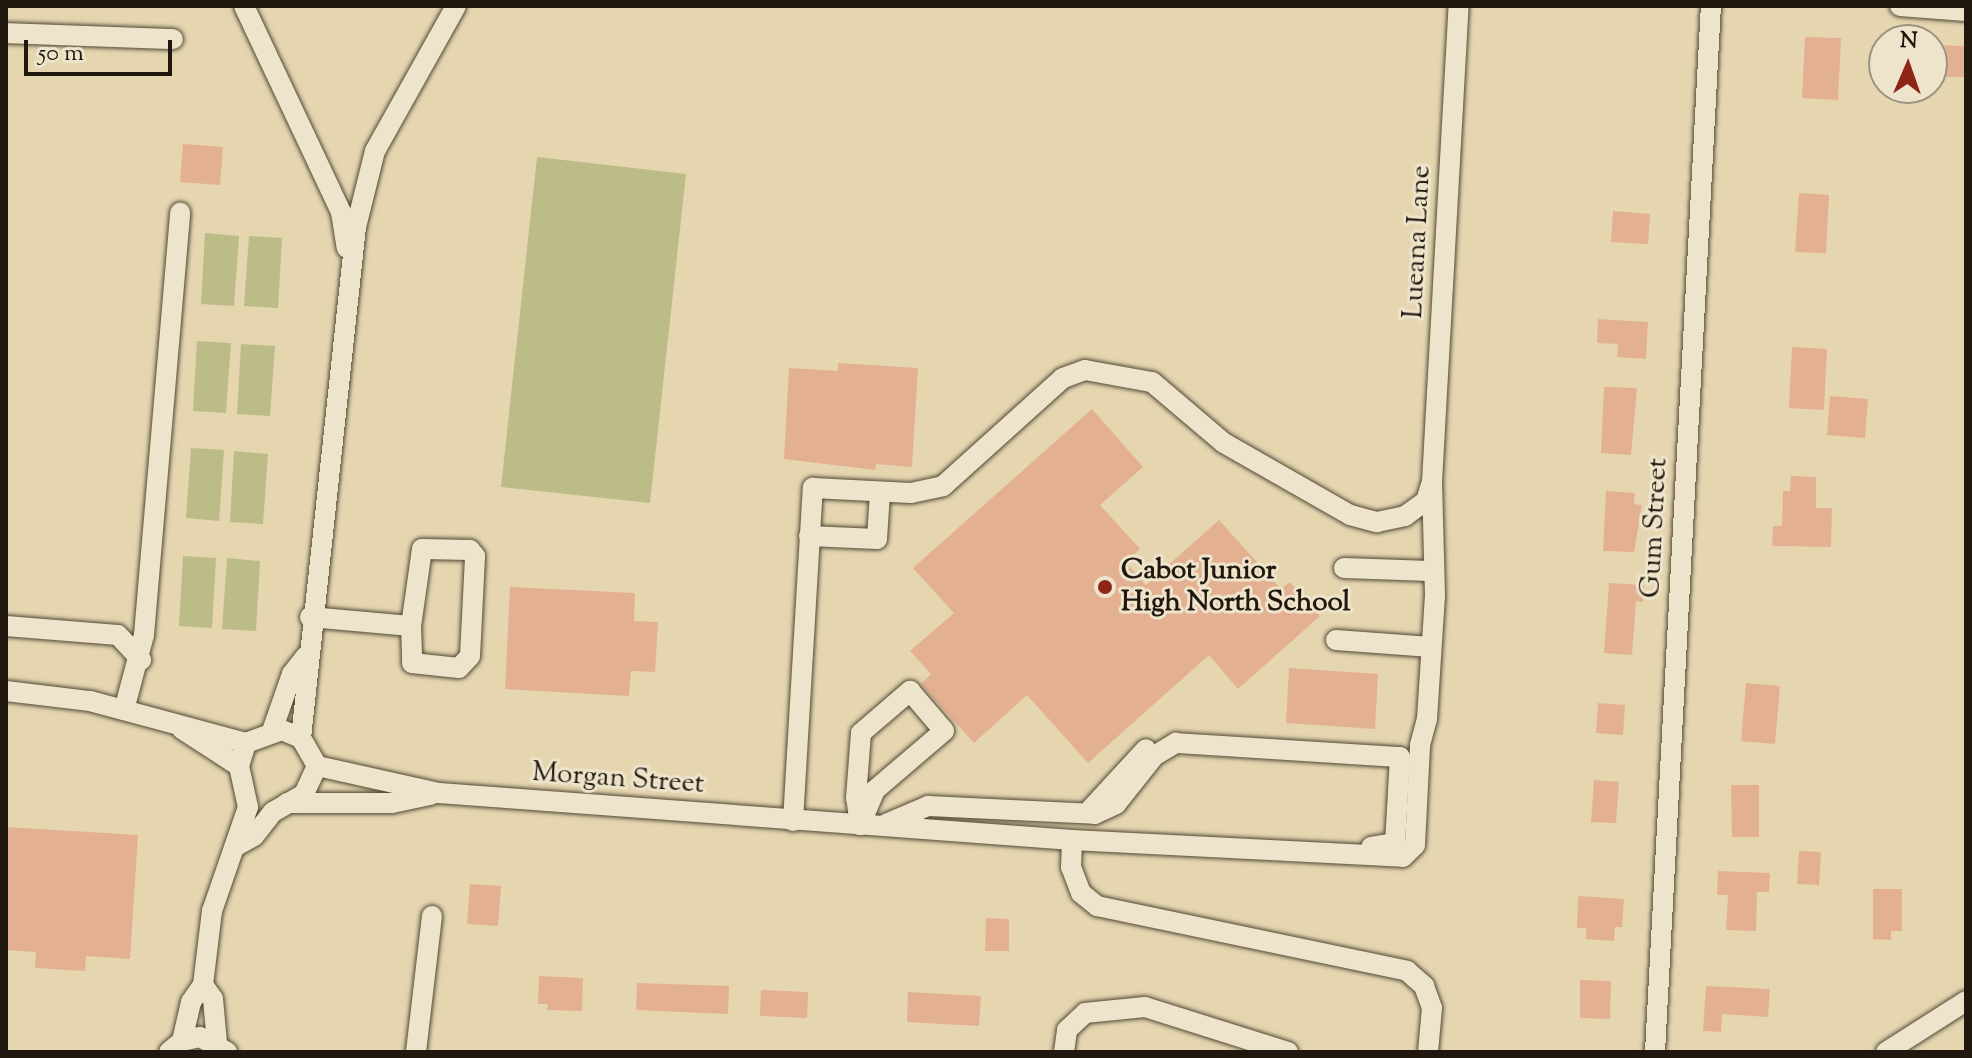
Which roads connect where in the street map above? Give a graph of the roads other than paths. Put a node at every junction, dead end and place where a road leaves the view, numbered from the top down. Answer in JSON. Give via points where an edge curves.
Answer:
{"nodes":[{"id":1,"x":244,"y":6,"type":"edge"},
{"id":2,"x":456,"y":6,"type":"edge"},
{"id":3,"x":1459,"y":6,"type":"edge"},
{"id":4,"x":1711,"y":6,"type":"edge"},
{"id":5,"x":1900,"y":6,"type":"edge"},
{"id":6,"x":1966,"y":11,"type":"edge"},
{"id":7,"x":6,"y":33,"type":"edge"},
{"id":8,"x":173,"y":39,"type":"dead end"},
{"id":9,"x":180,"y":213,"type":"dead end"},
{"id":10,"x":349,"y":268,"type":"junction"},
{"id":11,"x":1432,"y":482,"type":"junction"},
{"id":12,"x":880,"y":492,"type":"junction"},
{"id":13,"x":809,"y":536,"type":"junction"},
{"id":14,"x":1344,"y":568,"type":"dead end"},
{"id":15,"x":1430,"y":571,"type":"junction"},
{"id":16,"x":310,"y":617,"type":"junction"},
{"id":17,"x":6,"y":626,"type":"edge"},
{"id":18,"x":411,"y":626,"type":"junction"},
{"id":19,"x":1336,"y":640,"type":"dead end"},
{"id":20,"x":1431,"y":647,"type":"junction"},
{"id":21,"x":306,"y":656,"type":"junction"},
{"id":22,"x":141,"y":660,"type":"junction"},
{"id":23,"x":6,"y":691,"type":"edge"},
{"id":24,"x":124,"y":710,"type":"junction"},
{"id":25,"x":182,"y":729,"type":"junction"},
{"id":26,"x":272,"y":731,"type":"junction"},
{"id":27,"x":301,"y":738,"type":"junction"},
{"id":28,"x":246,"y":743,"type":"junction"},
{"id":29,"x":1420,"y":745,"type":"junction"},
{"id":30,"x":239,"y":766,"type":"junction"},
{"id":31,"x":317,"y":766,"type":"junction"},
{"id":32,"x":439,"y":793,"type":"junction"},
{"id":33,"x":248,"y":795,"type":"junction"},
{"id":34,"x":285,"y":804,"type":"junction"},
{"id":35,"x":1083,"y":815,"type":"junction"},
{"id":36,"x":793,"y":821,"type":"junction"},
{"id":37,"x":870,"y":826,"type":"junction"},
{"id":38,"x":919,"y":829,"type":"junction"},
{"id":39,"x":1072,"y":840,"type":"junction"},
{"id":40,"x":238,"y":845,"type":"junction"},
{"id":41,"x":432,"y":916,"type":"dead end"},
{"id":42,"x":203,"y":985,"type":"junction"},
{"id":43,"x":1966,"y":1001,"type":"edge"},
{"id":44,"x":176,"y":1047,"type":"edge"},
{"id":45,"x":222,"y":1048,"type":"edge"},
{"id":46,"x":416,"y":1052,"type":"edge"},
{"id":47,"x":1064,"y":1052,"type":"edge"},
{"id":48,"x":1288,"y":1052,"type":"edge"},
{"id":49,"x":1428,"y":1052,"type":"edge"},
{"id":50,"x":1655,"y":1052,"type":"edge"},
{"id":51,"x":1886,"y":1052,"type":"edge"}],
"edges":[{"from":1,"to":10,"type":"street","via":[[341,212]]},
{"from":2,"to":10,"type":"street","via":[[375,151]]},
{"from":3,"to":11,"type":"street","name":"Lueana Lane"},
{"from":4,"to":50,"type":"street","name":"Gum Street"},
{"from":5,"to":6,"type":"street"},
{"from":7,"to":8,"type":"street"},
{"from":9,"to":22,"type":"street"},
{"from":10,"to":16,"type":"street"},
{"from":11,"to":12,"type":"street","via":[[1426,501],[1405,516],[1377,522],[1350,515],[1224,443],[1152,382],[1085,370],[1063,378],[943,486]]},
{"from":11,"to":15,"type":"street","name":"Lueana Lane"},
{"from":12,"to":13,"type":"street","via":[[877,539]]},
{"from":12,"to":13,"type":"street","via":[[813,488]]},
{"from":13,"to":36,"type":"street"},
{"from":14,"to":15,"type":"street"},
{"from":15,"to":20,"type":"street","name":"Lueana Lane","via":[[1435,596]]},
{"from":16,"to":18,"type":"street"},
{"from":16,"to":21,"type":"street"},
{"from":17,"to":22,"type":"street","via":[[118,635]]},
{"from":18,"to":18,"type":"street","via":[[412,663],[459,668],[467,663],[475,556],[470,550],[422,549]]},
{"from":19,"to":20,"type":"street"},
{"from":20,"to":29,"type":"street","name":"Lueana Lane","via":[[1427,719]]},
{"from":21,"to":26,"type":"street","via":[[292,674]]},
{"from":21,"to":27,"type":"street","via":[[310,678]]},
{"from":22,"to":24,"type":"street"},
{"from":23,"to":24,"type":"street"},
{"from":24,"to":25,"type":"street"},
{"from":25,"to":28,"type":"street"},
{"from":25,"to":30,"type":"street"},
{"from":26,"to":27,"type":"street"},
{"from":26,"to":28,"type":"street"},
{"from":27,"to":31,"type":"street"},
{"from":28,"to":30,"type":"street"},
{"from":29,"to":35,"type":"street","via":[[1171,733],[1158,738]]},
{"from":29,"to":39,"type":"street","name":"Lueana Lane","via":[[1415,845],[1403,857]]},
{"from":30,"to":33,"type":"street"},
{"from":31,"to":32,"type":"street","name":"Morgan Street"},
{"from":31,"to":34,"type":"street","via":[[304,794]]},
{"from":32,"to":34,"type":"street","name":"Morgan Street","via":[[392,803]]},
{"from":32,"to":36,"type":"street","name":"Morgan Street"},
{"from":33,"to":34,"type":"street","name":"Morgan Street","via":[[267,805]]},
{"from":33,"to":40,"type":"street"},
{"from":34,"to":40,"type":"street"},
{"from":35,"to":37,"type":"street","via":[[928,806]]},
{"from":35,"to":38,"type":"street","via":[[1116,804],[1154,756],[1176,743],[1400,757],[1395,843],[1385,848],[933,819]]},
{"from":36,"to":37,"type":"street","name":"Morgan Street"},
{"from":37,"to":37,"type":"street","via":[[875,790],[944,731],[910,691],[861,733],[856,798]]},
{"from":37,"to":38,"type":"street","name":"Morgan Street"},
{"from":38,"to":39,"type":"street","name":"Lueana Lane"},
{"from":39,"to":49,"type":"street","via":[[1071,867],[1081,893],[1097,906],[1407,971],[1424,986],[1432,1008]]},
{"from":40,"to":42,"type":"street","via":[[212,911]]},
{"from":41,"to":46,"type":"street"},
{"from":42,"to":44,"type":"street","via":[[191,1002]]},
{"from":42,"to":45,"type":"street","via":[[213,999]]},
{"from":43,"to":51,"type":"street"},
{"from":44,"to":45,"type":"street","via":[[200,1037]]},
{"from":47,"to":48,"type":"street","via":[[1067,1030],[1085,1013],[1145,1007]]}]}
